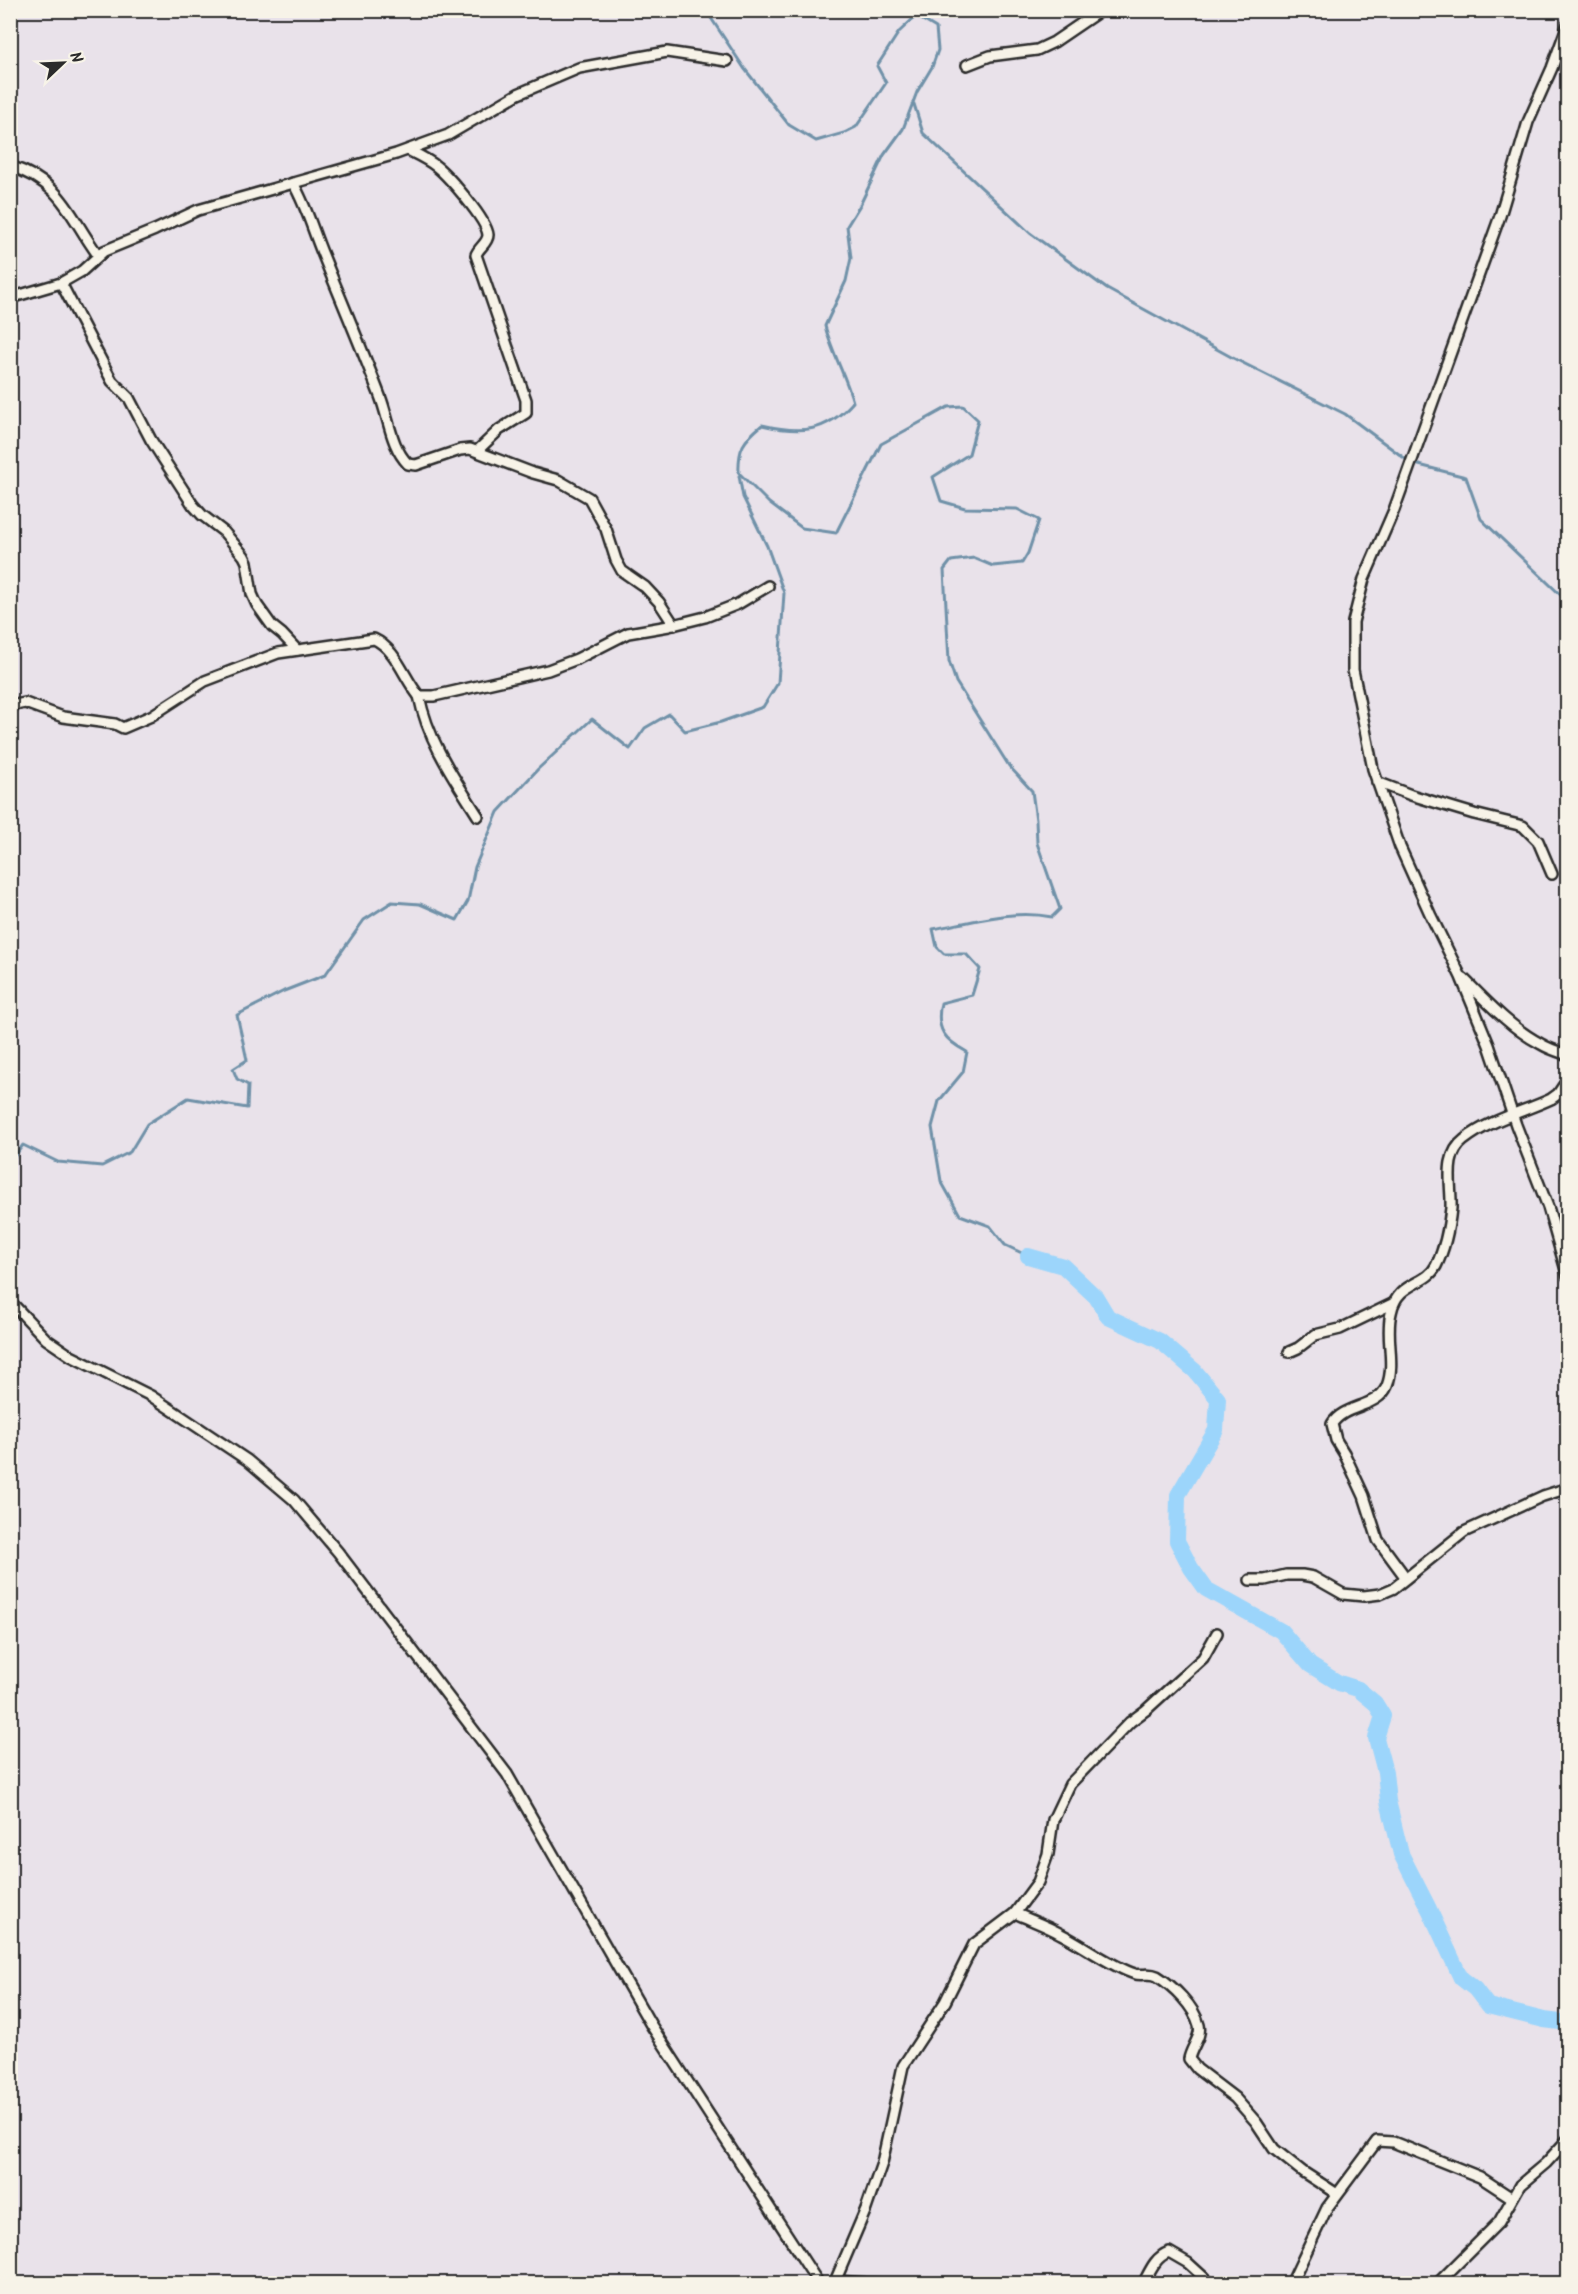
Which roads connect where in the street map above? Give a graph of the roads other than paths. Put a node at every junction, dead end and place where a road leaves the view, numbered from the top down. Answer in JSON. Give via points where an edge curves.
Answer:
{"nodes":[{"id":1,"x":1101,"y":10,"type":"edge"},
{"id":2,"x":1568,"y":24,"type":"edge"},
{"id":3,"x":727,"y":61,"type":"dead end"},
{"id":4,"x":967,"y":65,"type":"dead end"},
{"id":5,"x":408,"y":150,"type":"junction"},
{"id":6,"x":10,"y":166,"type":"edge"},
{"id":7,"x":293,"y":183,"type":"junction"},
{"id":8,"x":98,"y":255,"type":"junction"},
{"id":9,"x":61,"y":283,"type":"junction"},
{"id":10,"x":10,"y":298,"type":"edge"},
{"id":11,"x":477,"y":451,"type":"junction"},
{"id":12,"x":768,"y":586,"type":"dead end"},
{"id":13,"x":674,"y":625,"type":"junction"},
{"id":14,"x":297,"y":650,"type":"junction"},
{"id":15,"x":419,"y":696,"type":"junction"},
{"id":16,"x":10,"y":706,"type":"edge"},
{"id":17,"x":1377,"y":782,"type":"junction"},
{"id":18,"x":478,"y":816,"type":"dead end"},
{"id":19,"x":1552,"y":874,"type":"dead end"},
{"id":20,"x":1461,"y":977,"type":"junction"},
{"id":21,"x":1568,"y":1055,"type":"edge"},
{"id":22,"x":1568,"y":1079,"type":"edge"},
{"id":23,"x":1512,"y":1115,"type":"junction"},
{"id":24,"x":1568,"y":1277,"type":"edge"},
{"id":25,"x":10,"y":1301,"type":"edge"},
{"id":26,"x":1394,"y":1303,"type":"junction"},
{"id":27,"x":1288,"y":1352,"type":"dead end"},
{"id":28,"x":1568,"y":1488,"type":"edge"},
{"id":29,"x":1406,"y":1578,"type":"junction"},
{"id":30,"x":1250,"y":1580,"type":"dead end"},
{"id":31,"x":1217,"y":1633,"type":"dead end"},
{"id":32,"x":1015,"y":1913,"type":"junction"},
{"id":33,"x":1568,"y":2139,"type":"edge"},
{"id":34,"x":1337,"y":2194,"type":"junction"},
{"id":35,"x":1512,"y":2198,"type":"junction"},
{"id":36,"x":835,"y":2282,"type":"edge"},
{"id":37,"x":819,"y":2283,"type":"edge"},
{"id":38,"x":882,"y":2283,"type":"edge"},
{"id":39,"x":1143,"y":2283,"type":"edge"},
{"id":40,"x":1211,"y":2283,"type":"edge"},
{"id":41,"x":1292,"y":2283,"type":"edge"},
{"id":42,"x":1437,"y":2283,"type":"edge"}],
"edges":[{"from":1,"to":4,"type":"street","via":[[1037,50],[990,56]]},
{"from":2,"to":17,"type":"street","via":[[1528,122],[1500,216],[1398,501],[1364,579],[1353,622],[1353,670]]},
{"from":3,"to":5,"type":"street","via":[[667,52],[579,68],[518,94],[448,135]]},
{"from":5,"to":7,"type":"street"},
{"from":5,"to":11,"type":"street","via":[[453,181],[488,234],[476,255],[477,262],[526,400],[526,413],[499,430]]},
{"from":6,"to":8,"type":"street","via":[[58,193]]},
{"from":7,"to":8,"type":"street","via":[[198,210]]},
{"from":7,"to":11,"type":"street","via":[[404,460],[416,465],[460,450]]},
{"from":8,"to":9,"type":"street","via":[[82,271]]},
{"from":9,"to":10,"type":"street"},
{"from":9,"to":14,"type":"street","via":[[112,381],[129,398],[193,505],[238,548],[247,562],[257,605]]},
{"from":11,"to":13,"type":"street","via":[[558,480],[589,498],[622,571],[645,587]]},
{"from":12,"to":13,"type":"street","via":[[738,604]]},
{"from":13,"to":15,"type":"street","via":[[628,633],[548,670]]},
{"from":14,"to":15,"type":"street","via":[[374,639],[382,642]]},
{"from":14,"to":16,"type":"street","via":[[266,657],[205,681],[166,707],[123,728],[63,717],[25,703]]},
{"from":15,"to":18,"type":"street","via":[[426,726]]},
{"from":17,"to":19,"type":"street","via":[[1523,826],[1538,841]]},
{"from":17,"to":20,"type":"street","via":[[1400,847]]},
{"from":20,"to":21,"type":"street","via":[[1526,1034]]},
{"from":20,"to":23,"type":"street"},
{"from":22,"to":23,"type":"street","via":[[1551,1099]]},
{"from":23,"to":24,"type":"street","via":[[1548,1207]]},
{"from":23,"to":26,"type":"street","via":[[1479,1130],[1456,1149],[1450,1167],[1451,1209],[1445,1248],[1434,1269],[1406,1288]]},
{"from":25,"to":37,"type":"street","via":[[63,1351],[151,1396],[247,1460],[294,1500],[338,1552],[507,1774],[651,2025]]},
{"from":26,"to":27,"type":"street","via":[[1340,1329],[1316,1335]]},
{"from":26,"to":29,"type":"street","via":[[1390,1315],[1388,1385],[1382,1395],[1335,1419],[1332,1430],[1364,1496],[1378,1540]]},
{"from":28,"to":29,"type":"street","via":[[1464,1532]]},
{"from":29,"to":30,"type":"street","via":[[1394,1588],[1364,1596],[1343,1594],[1302,1575]]},
{"from":31,"to":32,"type":"street","via":[[1203,1658],[1130,1722],[1070,1784],[1053,1820],[1048,1854],[1038,1882]]},
{"from":32,"to":34,"type":"street","via":[[1135,1974],[1158,1977],[1189,2005],[1199,2026],[1189,2059],[1197,2069],[1234,2098],[1274,2149]]},
{"from":32,"to":36,"type":"street","via":[[974,1944],[945,2002],[903,2066],[882,2163]]},
{"from":33,"to":35,"type":"street","via":[[1520,2185]]},
{"from":34,"to":35,"type":"street","via":[[1372,2145],[1383,2140],[1480,2177]]},
{"from":34,"to":41,"type":"street"},
{"from":35,"to":42,"type":"street","via":[[1498,2222]]},
{"from":36,"to":38,"type":"street"},
{"from":39,"to":40,"type":"street","via":[[1152,2265],[1169,2253]]}]}
